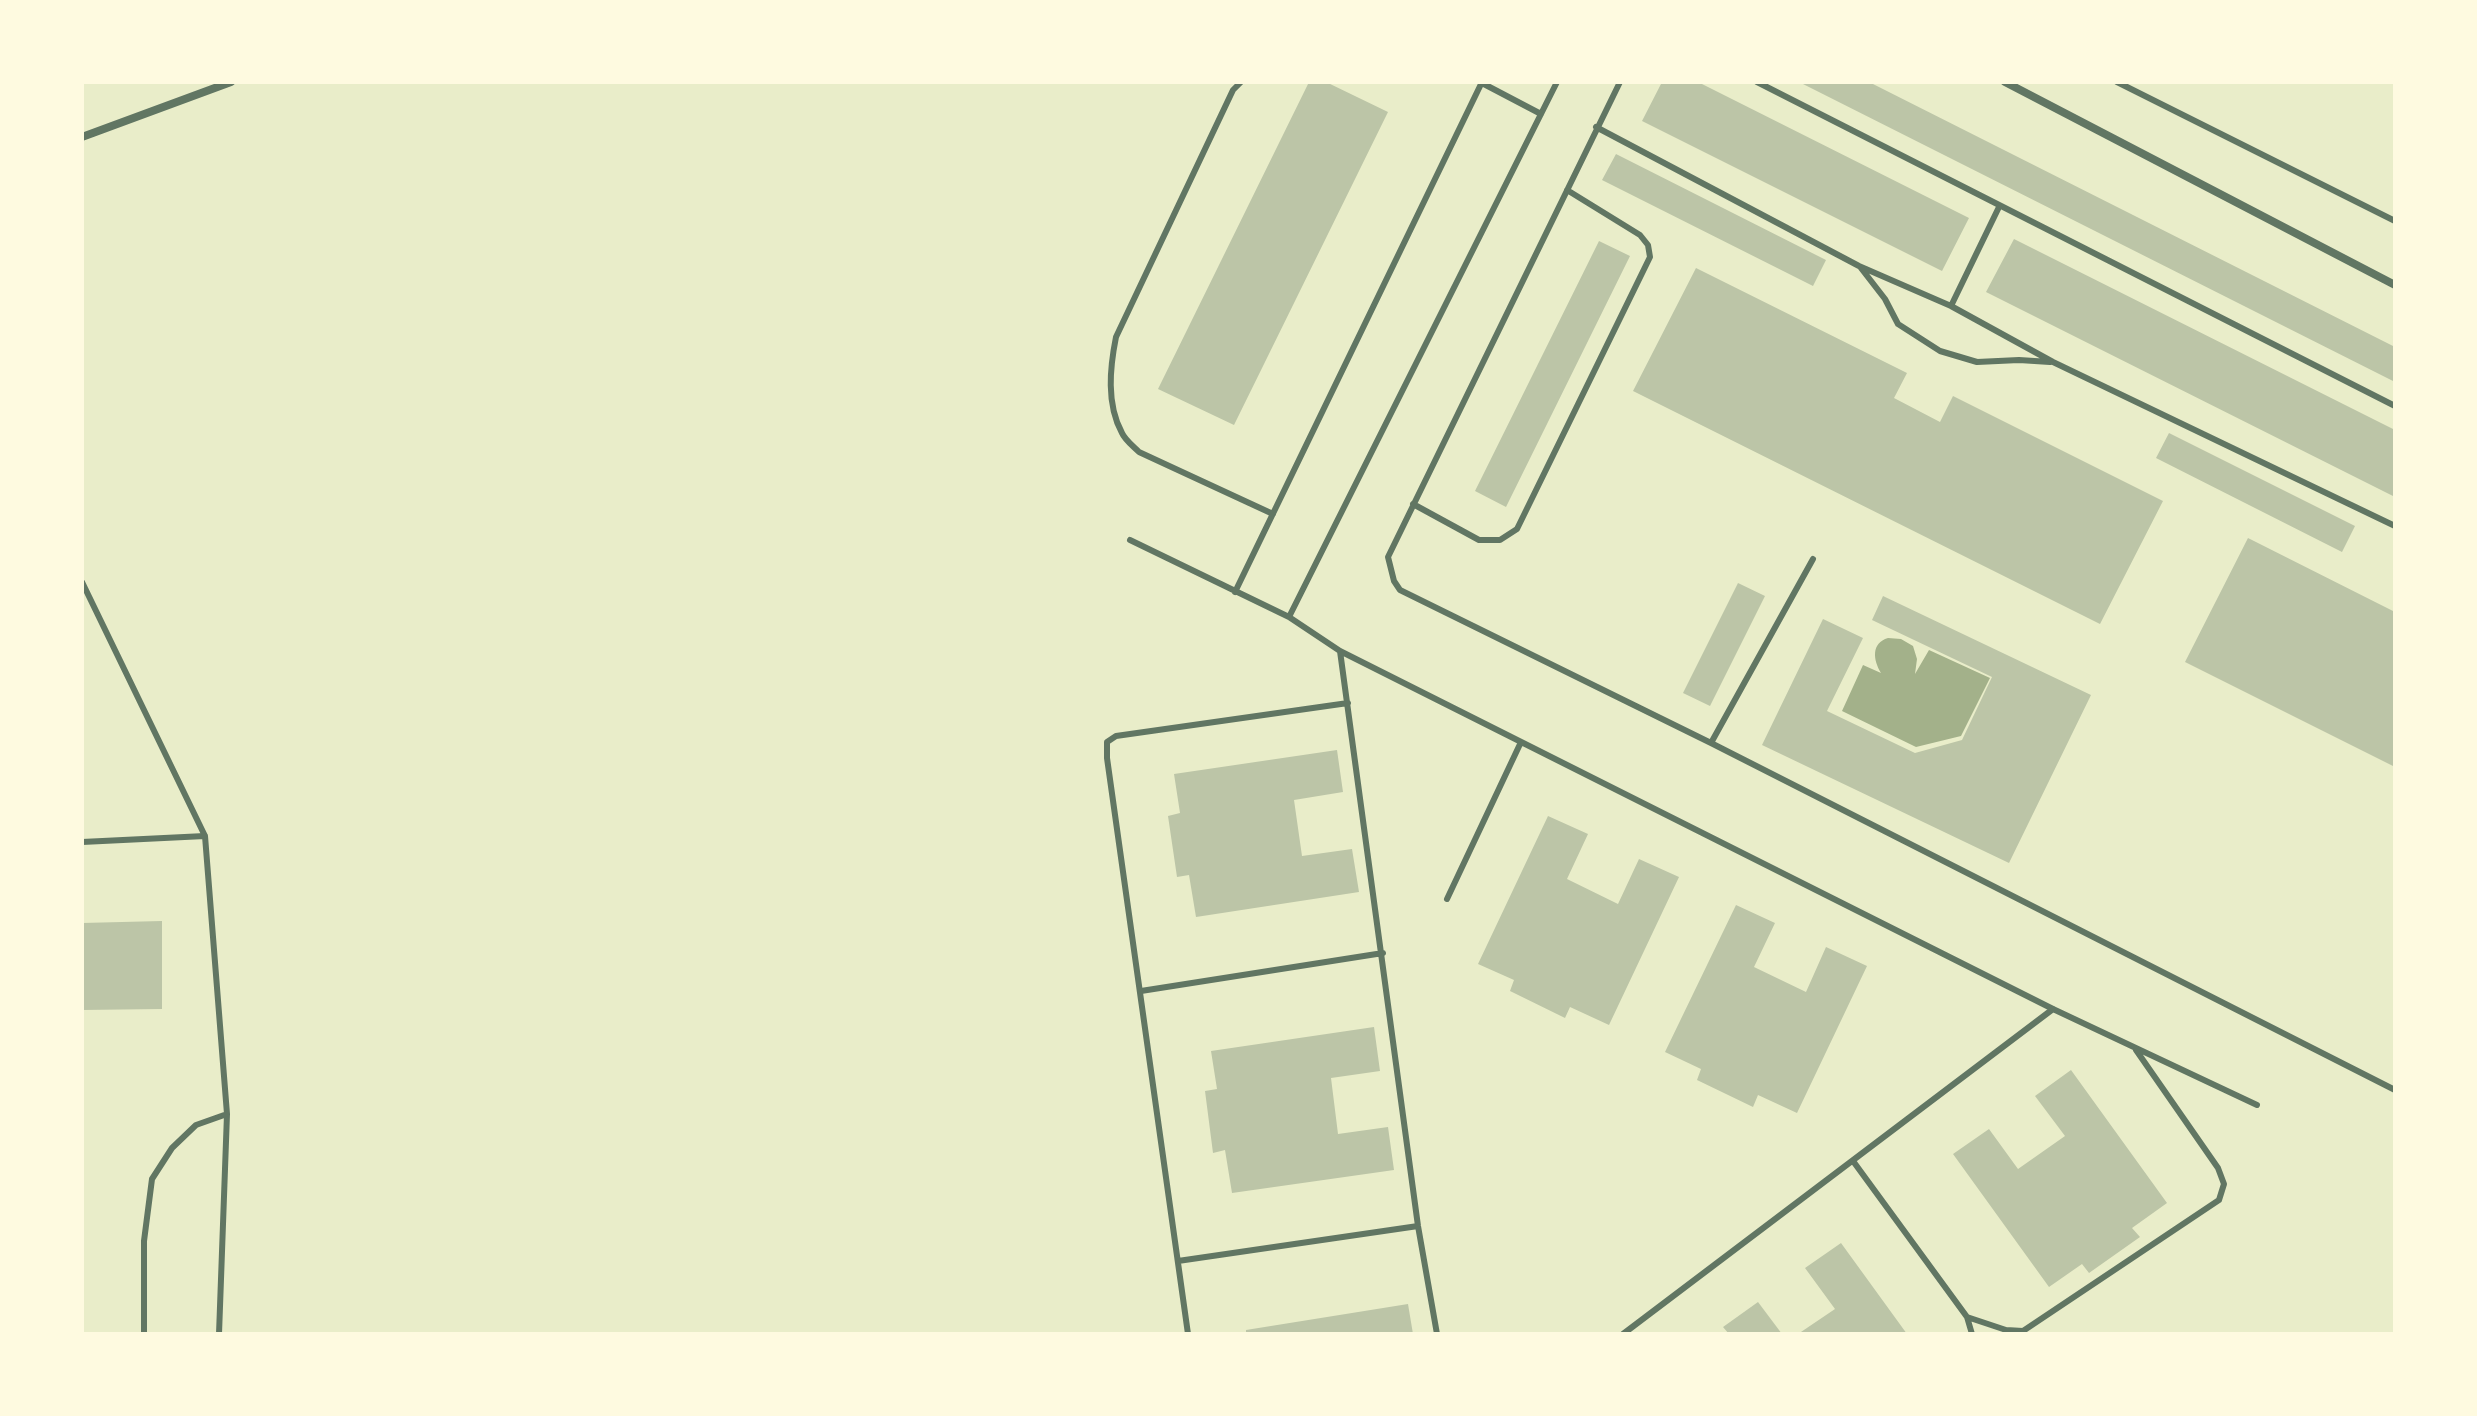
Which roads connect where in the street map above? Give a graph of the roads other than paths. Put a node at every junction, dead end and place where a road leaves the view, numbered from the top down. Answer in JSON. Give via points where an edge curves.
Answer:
{"nodes":[{"id":1,"x":231,"y":82,"type":"edge"},
{"id":2,"x":1241,"y":82,"type":"edge"},
{"id":3,"x":1481,"y":82,"type":"edge"},
{"id":4,"x":1557,"y":82,"type":"edge"},
{"id":5,"x":1620,"y":82,"type":"edge"},
{"id":6,"x":1757,"y":82,"type":"edge"},
{"id":7,"x":2005,"y":82,"type":"edge"},
{"id":8,"x":2117,"y":82,"type":"edge"},
{"id":9,"x":1541,"y":114,"type":"junction"},
{"id":10,"x":1596,"y":127,"type":"junction"},
{"id":11,"x":82,"y":137,"type":"edge"},
{"id":12,"x":1567,"y":190,"type":"junction"},
{"id":13,"x":1999,"y":207,"type":"junction"},
{"id":14,"x":2395,"y":221,"type":"edge"},
{"id":15,"x":1859,"y":266,"type":"junction"},
{"id":16,"x":2395,"y":285,"type":"edge"},
{"id":17,"x":1951,"y":306,"type":"junction"},
{"id":18,"x":2053,"y":362,"type":"junction"},
{"id":19,"x":2395,"y":406,"type":"edge"},
{"id":20,"x":1413,"y":504,"type":"junction"},
{"id":21,"x":1273,"y":514,"type":"junction"},
{"id":22,"x":2395,"y":526,"type":"edge"},
{"id":23,"x":1130,"y":540,"type":"dead end"},
{"id":24,"x":1813,"y":559,"type":"dead end"},
{"id":25,"x":82,"y":582,"type":"edge"},
{"id":26,"x":1235,"y":592,"type":"junction"},
{"id":27,"x":1289,"y":617,"type":"junction"},
{"id":28,"x":1340,"y":651,"type":"junction"},
{"id":29,"x":1348,"y":703,"type":"junction"},
{"id":30,"x":1521,"y":742,"type":"junction"},
{"id":31,"x":1711,"y":743,"type":"junction"},
{"id":32,"x":205,"y":836,"type":"junction"},
{"id":33,"x":82,"y":842,"type":"edge"},
{"id":34,"x":1447,"y":899,"type":"dead end"},
{"id":35,"x":1383,"y":953,"type":"junction"},
{"id":36,"x":1141,"y":991,"type":"junction"},
{"id":37,"x":2053,"y":1009,"type":"junction"},
{"id":38,"x":2134,"y":1047,"type":"junction"},
{"id":39,"x":2395,"y":1090,"type":"edge"},
{"id":40,"x":2257,"y":1105,"type":"dead end"},
{"id":41,"x":227,"y":1114,"type":"junction"},
{"id":42,"x":1853,"y":1161,"type":"junction"},
{"id":43,"x":1418,"y":1226,"type":"junction"},
{"id":44,"x":1178,"y":1261,"type":"junction"},
{"id":45,"x":1967,"y":1317,"type":"junction"},
{"id":46,"x":1626,"y":1333,"type":"edge"},
{"id":47,"x":144,"y":1334,"type":"edge"},
{"id":48,"x":219,"y":1334,"type":"edge"},
{"id":49,"x":1188,"y":1334,"type":"edge"},
{"id":50,"x":1437,"y":1334,"type":"edge"},
{"id":51,"x":1972,"y":1334,"type":"edge"}],
"edges":[{"from":1,"to":11,"type":"street"},
{"from":2,"to":21,"type":"lane","via":[[1116,337],[1112,389],[1123,436],[1139,452]]},
{"from":3,"to":9,"type":"lane"},
{"from":3,"to":21,"type":"lane"},
{"from":4,"to":9,"type":"lane"},
{"from":5,"to":10,"type":"lane"},
{"from":6,"to":13,"type":"lane"},
{"from":7,"to":16,"type":"street"},
{"from":8,"to":14,"type":"lane"},
{"from":9,"to":27,"type":"lane"},
{"from":10,"to":12,"type":"lane"},
{"from":10,"to":15,"type":"lane"},
{"from":12,"to":20,"type":"lane"},
{"from":12,"to":20,"type":"lane","via":[[1640,235],[1650,257],[1517,529],[1500,540],[1479,540]]},
{"from":13,"to":17,"type":"lane"},
{"from":13,"to":19,"type":"lane"},
{"from":15,"to":17,"type":"lane"},
{"from":15,"to":18,"type":"lane","via":[[1898,324],[1940,351],[1977,362]]},
{"from":17,"to":18,"type":"lane"},
{"from":18,"to":22,"type":"lane"},
{"from":20,"to":31,"type":"lane","via":[[1388,557],[1400,590]]},
{"from":21,"to":26,"type":"lane"},
{"from":23,"to":26,"type":"lane"},
{"from":24,"to":31,"type":"lane"},
{"from":25,"to":32,"type":"lane"},
{"from":26,"to":27,"type":"lane"},
{"from":27,"to":28,"type":"lane"},
{"from":28,"to":29,"type":"lane"},
{"from":28,"to":30,"type":"lane"},
{"from":29,"to":35,"type":"lane"},
{"from":29,"to":36,"type":"lane","via":[[1116,736],[1107,742]]},
{"from":30,"to":34,"type":"lane"},
{"from":30,"to":37,"type":"lane"},
{"from":31,"to":39,"type":"lane"},
{"from":32,"to":33,"type":"lane"},
{"from":32,"to":41,"type":"lane"},
{"from":35,"to":36,"type":"lane"},
{"from":35,"to":43,"type":"lane"},
{"from":36,"to":44,"type":"lane"},
{"from":37,"to":38,"type":"lane"},
{"from":37,"to":42,"type":"lane"},
{"from":38,"to":40,"type":"lane"},
{"from":38,"to":45,"type":"lane","via":[[2218,1168],[2224,1184],[2219,1200],[2023,1331]]},
{"from":41,"to":47,"type":"lane","via":[[196,1125],[172,1148],[152,1179],[144,1241]]},
{"from":41,"to":48,"type":"lane"},
{"from":42,"to":45,"type":"lane"},
{"from":42,"to":46,"type":"lane"},
{"from":43,"to":44,"type":"lane"},
{"from":43,"to":50,"type":"lane"},
{"from":44,"to":49,"type":"lane"},
{"from":45,"to":51,"type":"lane"}]}
